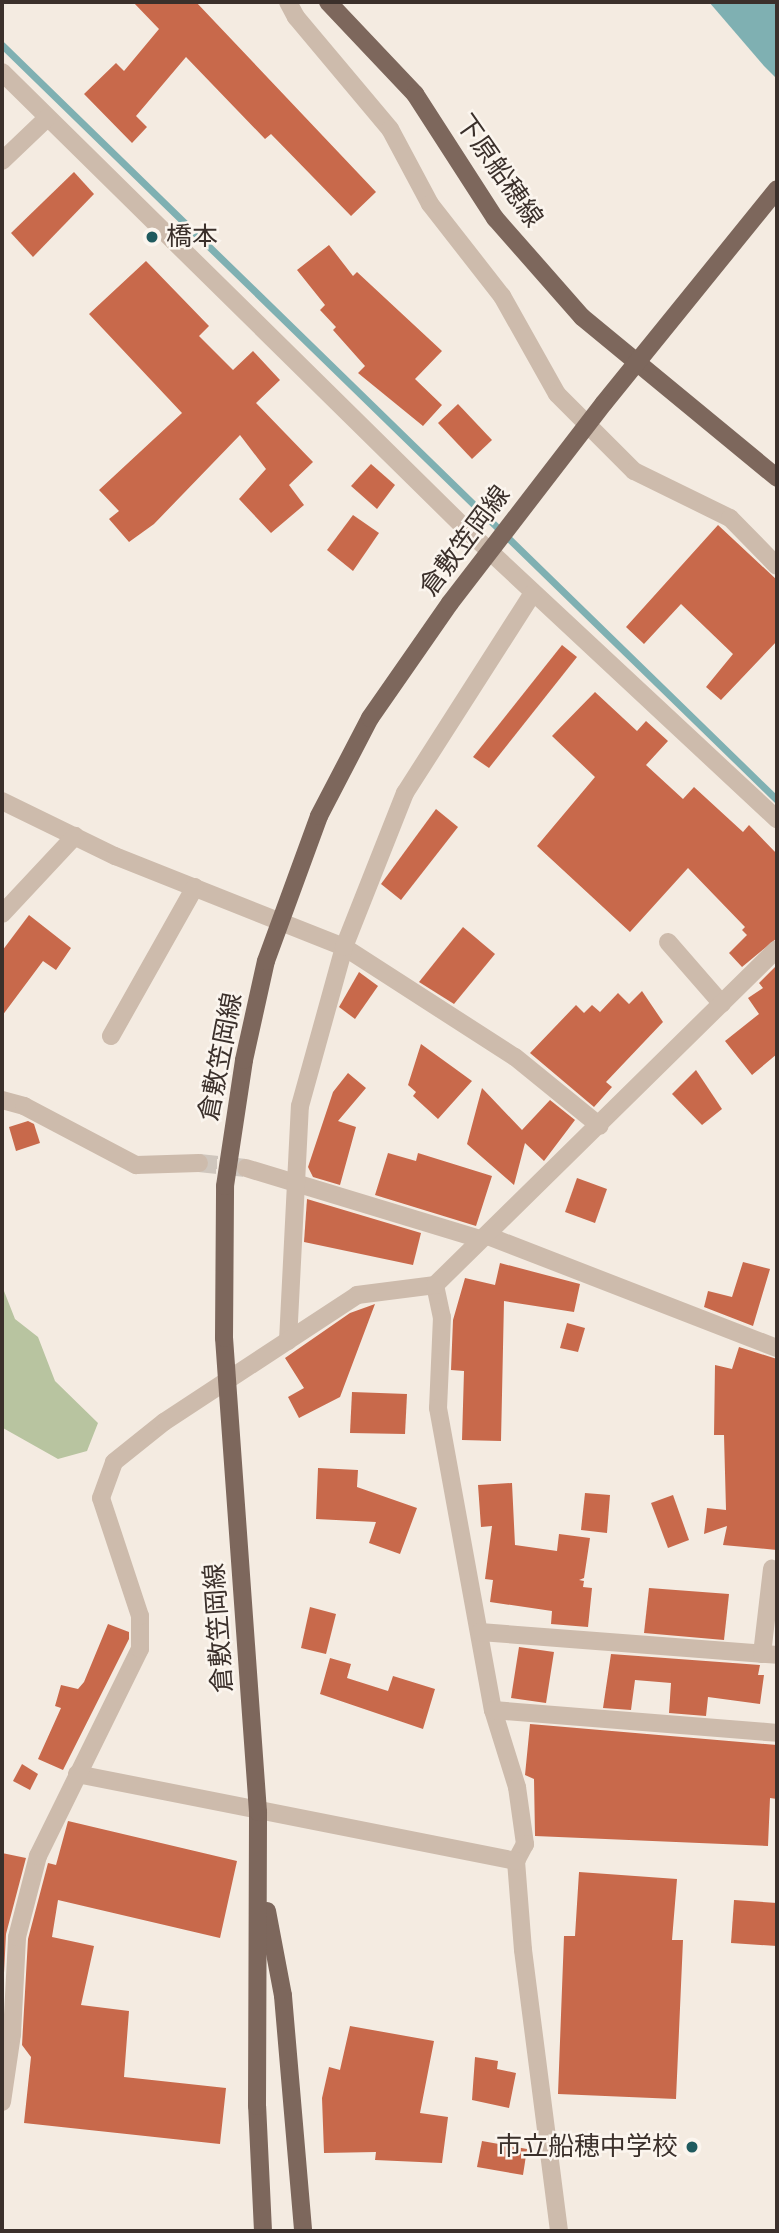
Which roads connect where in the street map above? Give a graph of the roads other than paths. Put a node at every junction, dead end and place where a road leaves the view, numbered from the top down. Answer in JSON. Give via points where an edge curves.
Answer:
{"nodes":[{"id":1,"x":288,"y":2,"type":"edge"},
{"id":2,"x":328,"y":2,"type":"edge"},
{"id":3,"x":2,"y":72,"type":"edge"},
{"id":4,"x":47,"y":118,"type":"junction"},
{"id":5,"x":2,"y":161,"type":"edge"},
{"id":6,"x":777,"y":189,"type":"edge"},
{"id":7,"x":635,"y":364,"type":"junction"},
{"id":8,"x":759,"y":460,"type":"junction"},
{"id":9,"x":777,"y":470,"type":"edge"},
{"id":10,"x":777,"y":478,"type":"edge"},
{"id":11,"x":777,"y":566,"type":"edge"},
{"id":12,"x":533,"y":593,"type":"junction"},
{"id":13,"x":2,"y":802,"type":"edge"},
{"id":14,"x":777,"y":819,"type":"edge"},
{"id":15,"x":75,"y":836,"type":"junction"},
{"id":16,"x":195,"y":887,"type":"junction"},
{"id":17,"x":2,"y":914,"type":"edge"},
{"id":18,"x":668,"y":942,"type":"dead end"},
{"id":19,"x":344,"y":947,"type":"junction"},
{"id":20,"x":777,"y":948,"type":"edge"},
{"id":21,"x":722,"y":1004,"type":"junction"},
{"id":22,"x":111,"y":1036,"type":"dead end"},
{"id":23,"x":2,"y":1100,"type":"edge"},
{"id":24,"x":600,"y":1126,"type":"junction"},
{"id":25,"x":199,"y":1163,"type":"tunnel mouth"},
{"id":26,"x":246,"y":1168,"type":"tunnel mouth"},
{"id":27,"x":293,"y":1183,"type":"junction"},
{"id":28,"x":484,"y":1237,"type":"junction"},
{"id":29,"x":435,"y":1285,"type":"junction"},
{"id":30,"x":288,"y":1341,"type":"junction"},
{"id":31,"x":777,"y":1348,"type":"edge"},
{"id":32,"x":229,"y":1381,"type":"junction"},
{"id":33,"x":772,"y":1569,"type":"dead end"},
{"id":34,"x":480,"y":1632,"type":"junction"},
{"id":35,"x":770,"y":1655,"type":"edge"},
{"id":36,"x":493,"y":1710,"type":"junction"},
{"id":37,"x":777,"y":1733,"type":"edge"},
{"id":38,"x":77,"y":1774,"type":"junction"},
{"id":39,"x":258,"y":1812,"type":"junction"},
{"id":40,"x":516,"y":1861,"type":"junction"},
{"id":41,"x":260,"y":1869,"type":"junction"},
{"id":42,"x":7,"y":2035,"type":"edge"},
{"id":43,"x":2,"y":2102,"type":"edge"},
{"id":44,"x":263,"y":2231,"type":"edge"},
{"id":45,"x":303,"y":2231,"type":"edge"},
{"id":46,"x":559,"y":2231,"type":"edge"}],
"edges":[{"from":1,"to":11,"type":"street","via":[[390,129],[430,204],[502,296],[557,394],[634,471],[730,518]]},
{"from":2,"to":7,"type":"main road","name":"下原船穂線","via":[[415,94],[495,218],[545,278]]},
{"from":3,"to":4,"type":"street"},
{"from":4,"to":5,"type":"street"},
{"from":4,"to":12,"type":"street"},
{"from":6,"to":7,"type":"main road","name":"倉敷笠岡線"},
{"from":7,"to":8,"type":"main road"},
{"from":7,"to":32,"type":"main road","name":"倉敷笠岡線","bridge":true,"via":[[450,603],[370,718],[319,816],[266,961],[244,1060],[225,1186],[224,1338]]},
{"from":8,"to":9,"type":"street"},
{"from":8,"to":10,"type":"main road"},
{"from":12,"to":14,"type":"street"},
{"from":12,"to":19,"type":"street","via":[[405,793]]},
{"from":13,"to":15,"type":"street"},
{"from":15,"to":16,"type":"street"},
{"from":15,"to":17,"type":"street"},
{"from":16,"to":19,"type":"street"},
{"from":16,"to":22,"type":"street"},
{"from":18,"to":21,"type":"street"},
{"from":19,"to":24,"type":"street","via":[[515,1057]]},
{"from":19,"to":27,"type":"street","via":[[300,1106]]},
{"from":20,"to":21,"type":"street"},
{"from":21,"to":24,"type":"street"},
{"from":23,"to":25,"type":"street","via":[[24,1105],[136,1165]]},
{"from":24,"to":28,"type":"street"},
{"from":26,"to":27,"type":"street"},
{"from":27,"to":28,"type":"street"},
{"from":27,"to":30,"type":"street"},
{"from":28,"to":29,"type":"street"},
{"from":28,"to":31,"type":"street"},
{"from":29,"to":30,"type":"street","via":[[357,1295]]},
{"from":29,"to":34,"type":"street","via":[[442,1317],[438,1408]]},
{"from":30,"to":32,"type":"street"},
{"from":32,"to":38,"type":"street","via":[[164,1422],[114,1462],[101,1498],[140,1616],[139,1648]]},
{"from":32,"to":39,"type":"main road","name":"倉敷笠岡線"},
{"from":33,"to":35,"type":"street"},
{"from":34,"to":35,"type":"street"},
{"from":34,"to":36,"type":"street"},
{"from":36,"to":37,"type":"street"},
{"from":36,"to":40,"type":"street","via":[[517,1787],[525,1844]]},
{"from":38,"to":39,"type":"street"},
{"from":38,"to":42,"type":"street","via":[[37,1856],[18,1937]]},
{"from":39,"to":40,"type":"street"},
{"from":39,"to":41,"type":"main road","name":"倉敷笠岡線"},
{"from":40,"to":46,"type":"street"},
{"from":41,"to":44,"type":"main road","name":"倉敷笠岡線","via":[[257,2106]]},
{"from":41,"to":45,"type":"main road","name":"倉敷笠岡線","via":[[283,1996]]},
{"from":42,"to":43,"type":"street"}]}
